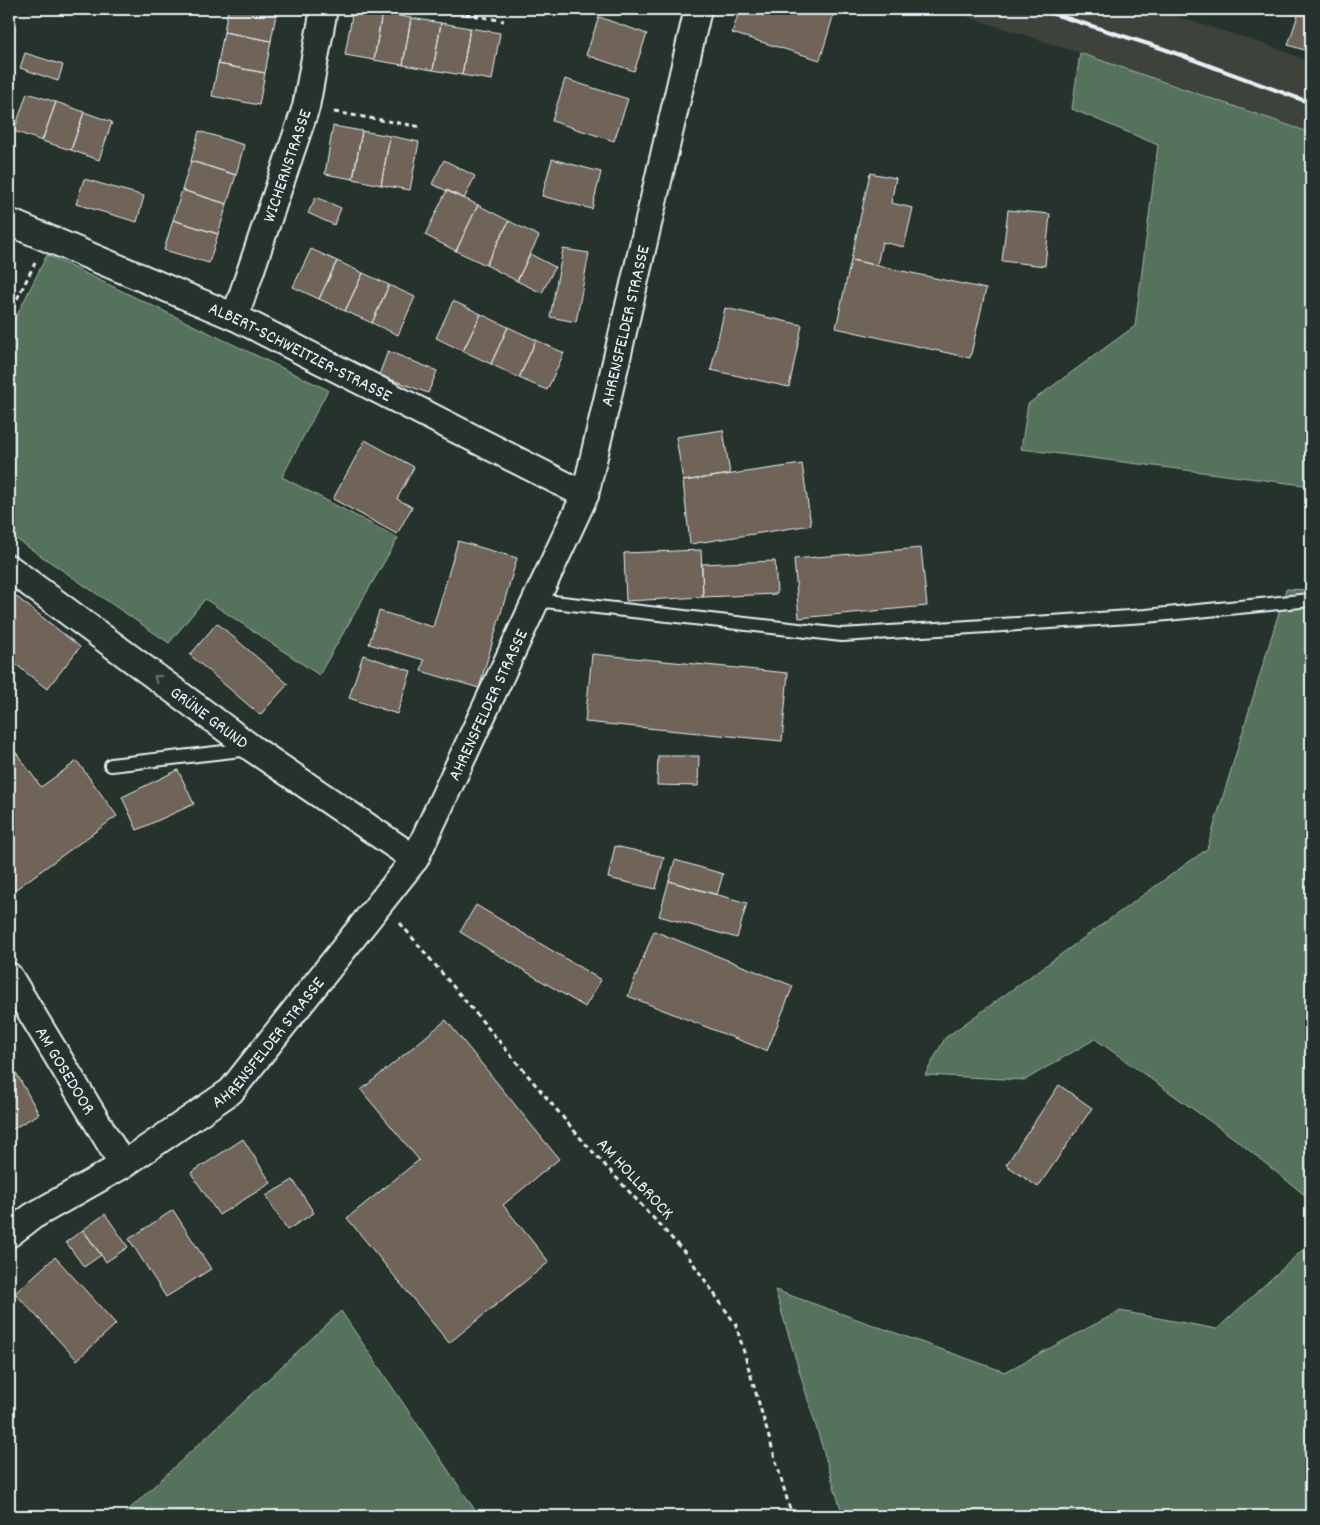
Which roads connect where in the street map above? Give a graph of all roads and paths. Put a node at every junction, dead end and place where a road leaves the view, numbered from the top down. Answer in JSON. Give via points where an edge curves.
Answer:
{"nodes":[{"id":1,"x":324,"y":9,"type":"edge"},
{"id":2,"x":439,"y":9,"type":"edge"},
{"id":3,"x":698,"y":9,"type":"edge"},
{"id":4,"x":504,"y":21,"type":"dead end"},
{"id":5,"x":306,"y":107,"type":"junction"},
{"id":6,"x":422,"y":128,"type":"dead end"},
{"id":7,"x":9,"y":222,"type":"edge"},
{"id":8,"x":48,"y":238,"type":"junction"},
{"id":9,"x":9,"y":315,"type":"edge"},
{"id":10,"x":235,"y":318,"type":"junction"},
{"id":11,"x":585,"y":495,"type":"junction"},
{"id":12,"x":9,"y":568,"type":"edge"},
{"id":13,"x":536,"y":600,"type":"junction"},
{"id":14,"x":1311,"y":600,"type":"edge"},
{"id":15,"x":253,"y":749,"type":"junction"},
{"id":16,"x":111,"y":765,"type":"dead end"},
{"id":17,"x":415,"y":859,"type":"junction"},
{"id":18,"x":381,"y":901,"type":"junction"},
{"id":19,"x":9,"y":976,"type":"edge"},
{"id":20,"x":123,"y":1165,"type":"junction"},
{"id":21,"x":9,"y":1234,"type":"edge"},
{"id":22,"x":792,"y":1516,"type":"edge"}],
"edges":[{"from":1,"to":5,"type":"street","name":"WICHERNSTRASSE"},
{"from":2,"to":4,"type":"path"},
{"from":3,"to":11,"type":"street","name":"AHRENSFELDER STRASSE"},
{"from":5,"to":6,"type":"path"},
{"from":5,"to":10,"type":"street","name":"WICHERNSTRASSE"},
{"from":7,"to":8,"type":"street","name":"ALBERT-SCHWEITZER-STRASSE"},
{"from":8,"to":9,"type":"path"},
{"from":8,"to":10,"type":"street","name":"ALBERT-SCHWEITZER-STRASSE"},
{"from":10,"to":11,"type":"street","name":"ALBERT-SCHWEITZER-STRASSE"},
{"from":11,"to":13,"type":"street","name":"AHRENSFELDER STRASSE"},
{"from":15,"to":12,"type":"street","name":"GRÜNE GRUND","one_way":true},
{"from":13,"to":14,"type":"lane","via":[[842,635],[1146,616]]},
{"from":13,"to":17,"type":"street","name":"AHRENSFELDER STRASSE"},
{"from":15,"to":16,"type":"lane"},
{"from":15,"to":17,"type":"street","name":"GRÜNE GRUND"},
{"from":17,"to":18,"type":"street","name":"AHRENSFELDER STRASSE"},
{"from":18,"to":20,"type":"street","name":"AHRENSFELDER STRASSE","via":[[231,1091]]},
{"from":18,"to":22,"type":"path","name":"AM HOLLBROCK","via":[[582,1140],[688,1256],[736,1325]]},
{"from":19,"to":20,"type":"street","name":"AM GOSEDOOR"},
{"from":20,"to":21,"type":"street","name":"AHRENSFELDER STRASSE","via":[[33,1216]]}]}
